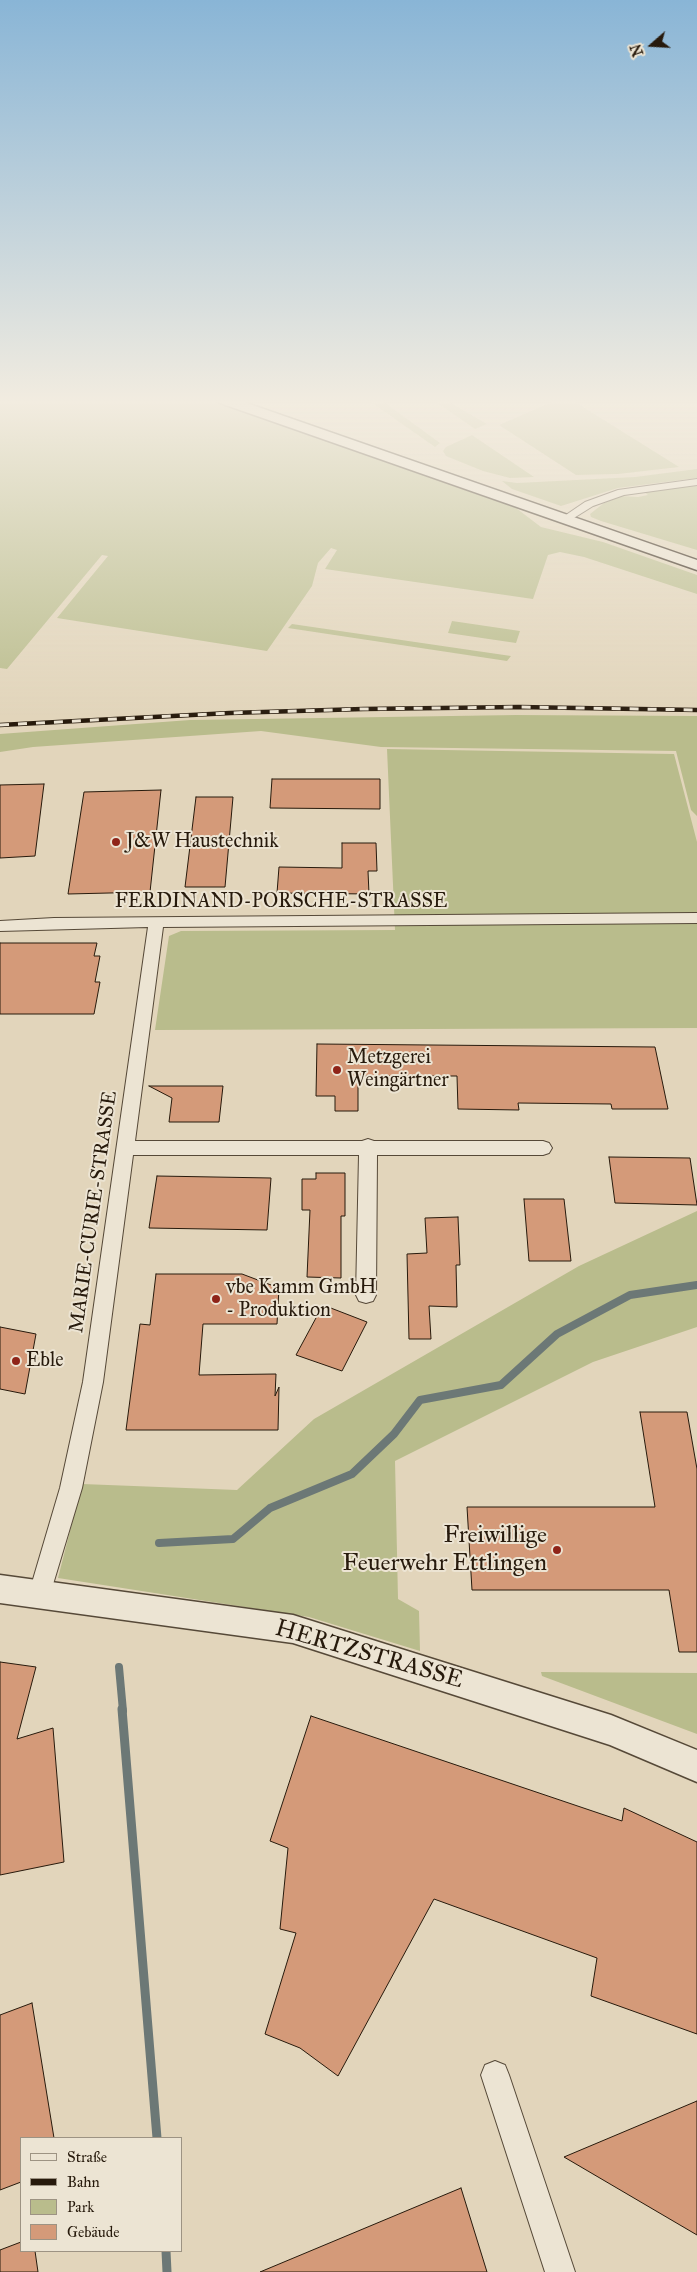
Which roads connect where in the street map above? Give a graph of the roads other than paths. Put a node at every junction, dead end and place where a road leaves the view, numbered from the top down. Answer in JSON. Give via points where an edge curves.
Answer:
{"nodes":[{"id":1,"x":531,"y":506,"type":"edge"},
{"id":2,"x":586,"y":506,"type":"edge"},
{"id":3,"x":565,"y":518,"type":"junction"},
{"id":4,"x":697,"y":565,"type":"edge"},
{"id":5,"x":697,"y":918,"type":"edge"},
{"id":6,"x":156,"y":923,"type":"junction"},
{"id":7,"x":0,"y":926,"type":"edge"},
{"id":8,"x":368,"y":1146,"type":"junction"},
{"id":9,"x":125,"y":1148,"type":"junction"},
{"id":10,"x":543,"y":1148,"type":"dead end"},
{"id":11,"x":366,"y":1295,"type":"dead end"},
{"id":12,"x":0,"y":1589,"type":"edge"},
{"id":13,"x":40,"y":1593,"type":"junction"},
{"id":14,"x":697,"y":1766,"type":"edge"},
{"id":15,"x":495,"y":2075,"type":"dead end"},
{"id":16,"x":560,"y":2272,"type":"edge"}],
"edges":[{"from":1,"to":3,"type":"main road"},
{"from":2,"to":3,"type":"street"},
{"from":3,"to":4,"type":"main road"},
{"from":5,"to":6,"type":"street","name":"FERDINAND-PORSCHE-STRASSE"},
{"from":6,"to":7,"type":"street","name":"FERDINAND-PORSCHE-STRASSE"},
{"from":6,"to":9,"type":"street","name":"MARIE-CURIE-STRASSE"},
{"from":8,"to":9,"type":"street"},
{"from":8,"to":10,"type":"street"},
{"from":8,"to":11,"type":"street"},
{"from":9,"to":13,"type":"street","name":"MARIE-CURIE-STRASSE","via":[[93,1382],[71,1488]]},
{"from":12,"to":13,"type":"street","name":"HERTZSTRASSE"},
{"from":13,"to":14,"type":"street","name":"HERTZSTRASSE","via":[[293,1629],[611,1730]]},
{"from":15,"to":16,"type":"street"}]}
